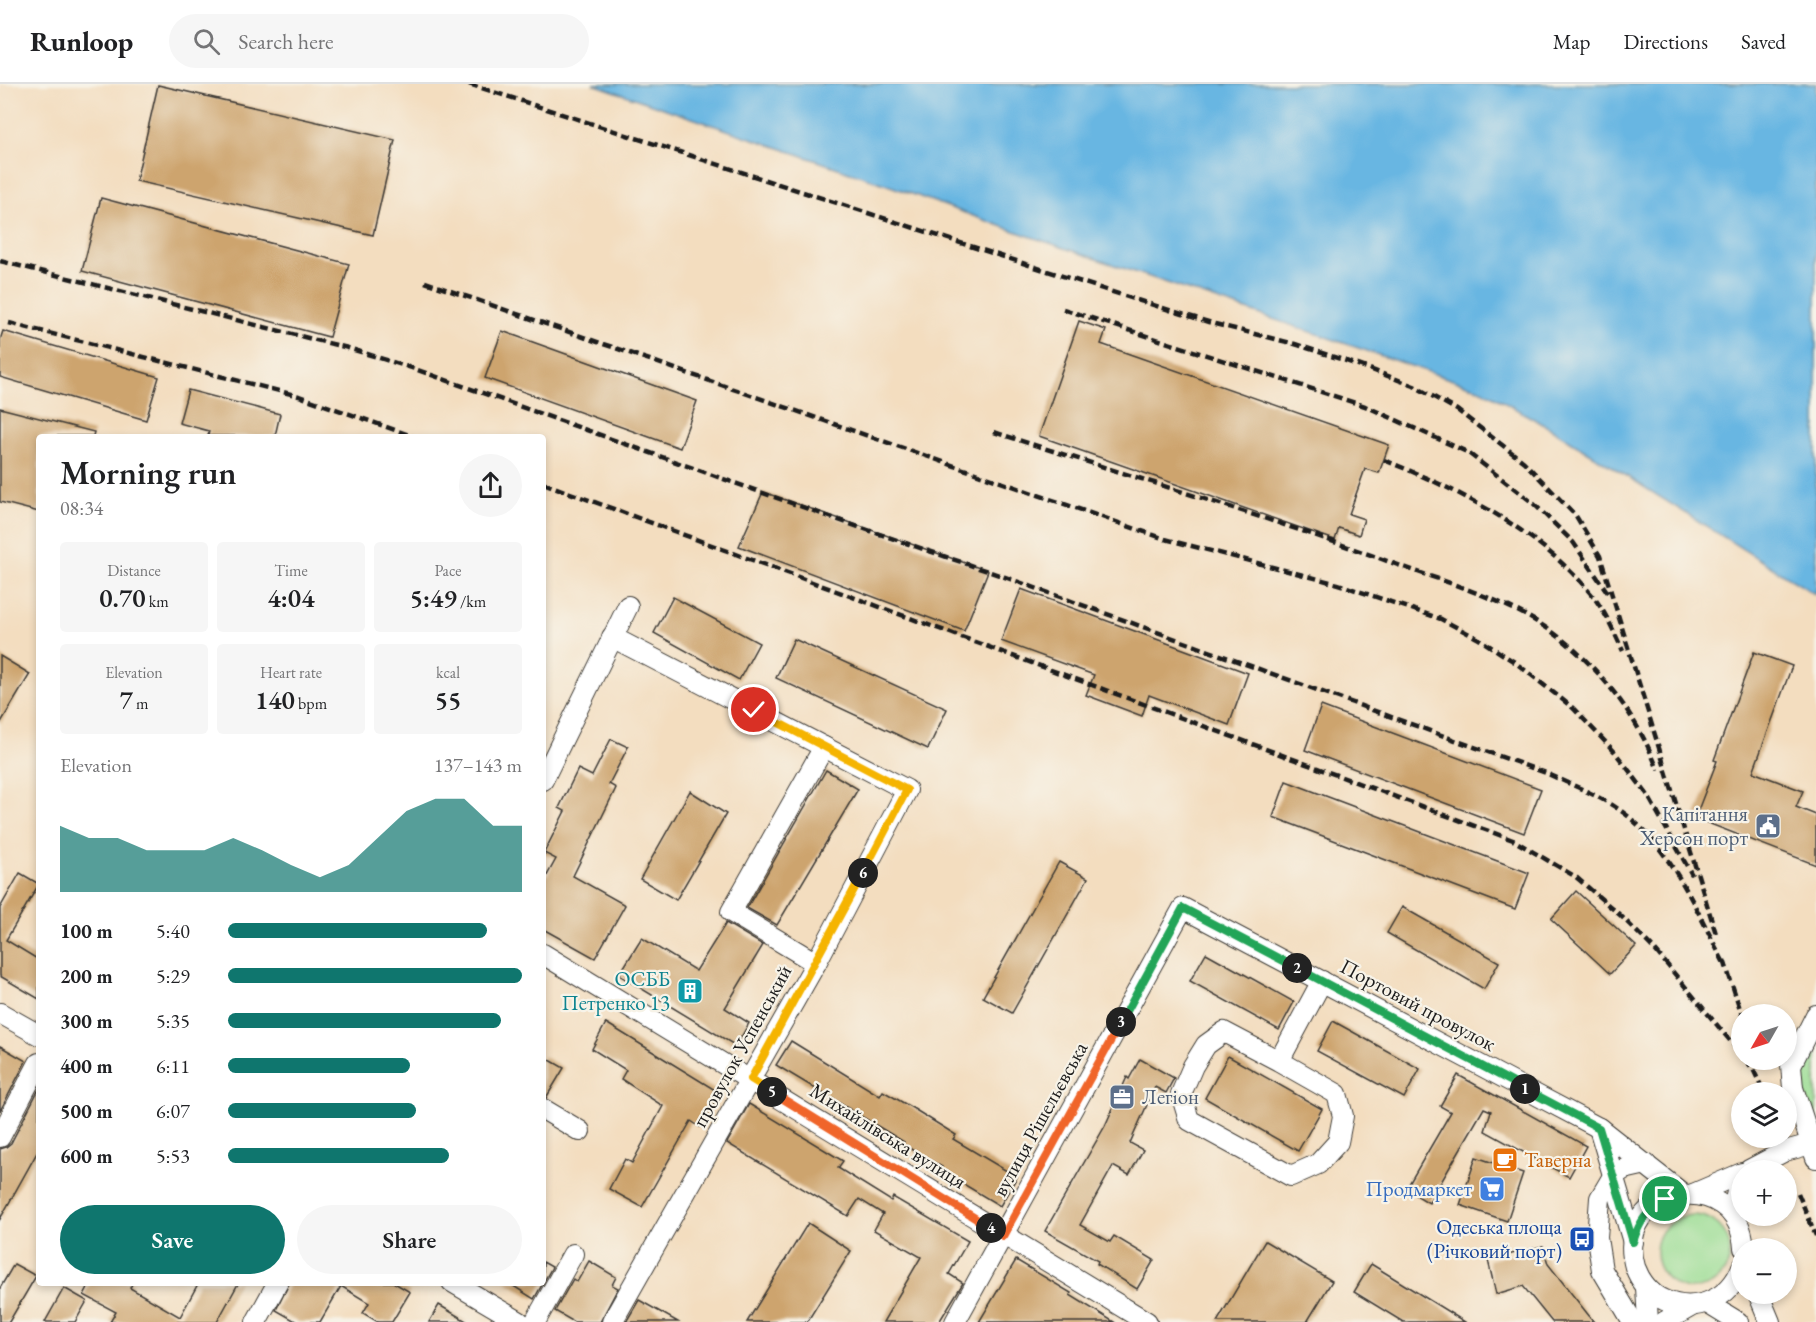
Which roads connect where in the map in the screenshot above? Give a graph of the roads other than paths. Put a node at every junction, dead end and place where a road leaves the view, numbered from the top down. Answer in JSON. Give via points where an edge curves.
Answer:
{"nodes":[{"id":1,"x":628,"y":606,"type":"dead end"},
{"id":2,"x":612,"y":637,"type":"junction"},
{"id":3,"x":824,"y":747,"type":"junction"},
{"id":4,"x":546,"y":774,"type":"edge"},
{"id":5,"x":1183,"y":908,"type":"joint"},
{"id":6,"x":546,"y":956,"type":"edge"},
{"id":7,"x":816,"y":963,"type":"junction"},
{"id":8,"x":1322,"y":981,"type":"junction"},
{"id":9,"x":0,"y":1012,"type":"edge"},
{"id":10,"x":1816,"y":1015,"type":"edge"},
{"id":11,"x":36,"y":1033,"type":"edge"},
{"id":12,"x":1279,"y":1061,"type":"junction"},
{"id":13,"x":36,"y":1069,"type":"edge"},
{"id":14,"x":751,"y":1079,"type":"junction"},
{"id":15,"x":546,"y":1111,"type":"edge"},
{"id":16,"x":1599,"y":1128,"type":"junction"},
{"id":17,"x":580,"y":1131,"type":"dead end"},
{"id":18,"x":0,"y":1137,"type":"edge"},
{"id":19,"x":1813,"y":1151,"type":"edge"},
{"id":20,"x":1768,"y":1160,"type":"edge"},
{"id":21,"x":1646,"y":1164,"type":"junction"},
{"id":22,"x":1613,"y":1176,"type":"junction"},
{"id":23,"x":1731,"y":1177,"type":"edge"},
{"id":24,"x":1688,"y":1194,"type":"junction"},
{"id":25,"x":1731,"y":1213,"type":"edge"},
{"id":26,"x":1003,"y":1236,"type":"junction"},
{"id":27,"x":1633,"y":1242,"type":"junction"},
{"id":28,"x":573,"y":1254,"type":"dead end"},
{"id":29,"x":276,"y":1286,"type":"edge"},
{"id":30,"x":459,"y":1286,"type":"edge"},
{"id":31,"x":1731,"y":1286,"type":"edge"},
{"id":32,"x":1646,"y":1287,"type":"junction"},
{"id":33,"x":1763,"y":1304,"type":"edge"},
{"id":34,"x":1700,"y":1305,"type":"junction"},
{"id":35,"x":256,"y":1322,"type":"edge"},
{"id":36,"x":520,"y":1322,"type":"edge"},
{"id":37,"x":536,"y":1322,"type":"edge"},
{"id":38,"x":612,"y":1322,"type":"edge"},
{"id":39,"x":955,"y":1322,"type":"edge"},
{"id":40,"x":1147,"y":1322,"type":"edge"},
{"id":41,"x":1633,"y":1322,"type":"edge"},
{"id":42,"x":1648,"y":1322,"type":"edge"},
{"id":43,"x":1664,"y":1322,"type":"edge"},
{"id":44,"x":1738,"y":1322,"type":"edge"},
{"id":45,"x":1770,"y":1322,"type":"edge"}],
"edges":[{"from":1,"to":2,"type":"street"},
{"from":2,"to":3,"type":"street"},
{"from":2,"to":4,"type":"street"},
{"from":3,"to":7,"type":"street","via":[[731,912]]},
{"from":3,"to":7,"type":"street","name":"провулок Успенський","via":[[907,790]]},
{"from":5,"to":8,"type":"street","name":"Портовий провулок"},
{"from":5,"to":26,"type":"street","name":"вулиця Рішельєвська"},
{"from":6,"to":14,"type":"street","name":"Михайлівська вулиця"},
{"from":7,"to":14,"type":"street","name":"провулок Успенський"},
{"from":8,"to":12,"type":"street"},
{"from":8,"to":16,"type":"street","name":"Портовий провулок"},
{"from":9,"to":11,"type":"street"},
{"from":10,"to":19,"type":"street","via":[[1791,1065],[1793,1088]]},
{"from":12,"to":12,"type":"street","via":[[1224,1032],[1206,1045],[1181,1094],[1189,1120],[1291,1176],[1318,1164],[1338,1142],[1343,1116],[1337,1094]]},
{"from":13,"to":18,"type":"street"},
{"from":14,"to":26,"type":"street","name":"Михайлівська вулиця"},
{"from":14,"to":38,"type":"street","name":"провулок Успенський"},
{"from":15,"to":17,"type":"street"},
{"from":16,"to":21,"type":"street","name":"Портовий провулок"},
{"from":16,"to":22,"type":"street"},
{"from":19,"to":20,"type":"street","via":[[1785,1151]]},
{"from":21,"to":22,"type":"street"},
{"from":21,"to":24,"type":"street","name":"Портовий провулок"},
{"from":22,"to":27,"type":"street"},
{"from":22,"to":41,"type":"street","via":[[1600,1198],[1597,1238],[1602,1270]]},
{"from":23,"to":24,"type":"street"},
{"from":24,"to":25,"type":"street","name":"Портовий провулок","via":[[1715,1200]]},
{"from":24,"to":27,"type":"street","via":[[1665,1199],[1649,1209],[1638,1224]]},
{"from":26,"to":39,"type":"street","name":"вулиця Рішельєвська"},
{"from":26,"to":40,"type":"street","name":"Михайлівська вулиця"},
{"from":27,"to":32,"type":"street","via":[[1637,1273]]},
{"from":28,"to":37,"type":"street"},
{"from":29,"to":35,"type":"street"},
{"from":30,"to":36,"type":"street"},
{"from":31,"to":34,"type":"street","via":[[1725,1293]]},
{"from":32,"to":34,"type":"street","via":[[1675,1305]]},
{"from":32,"to":42,"type":"street"},
{"from":33,"to":45,"type":"street"},
{"from":34,"to":43,"type":"street"},
{"from":34,"to":44,"type":"street"}]}
